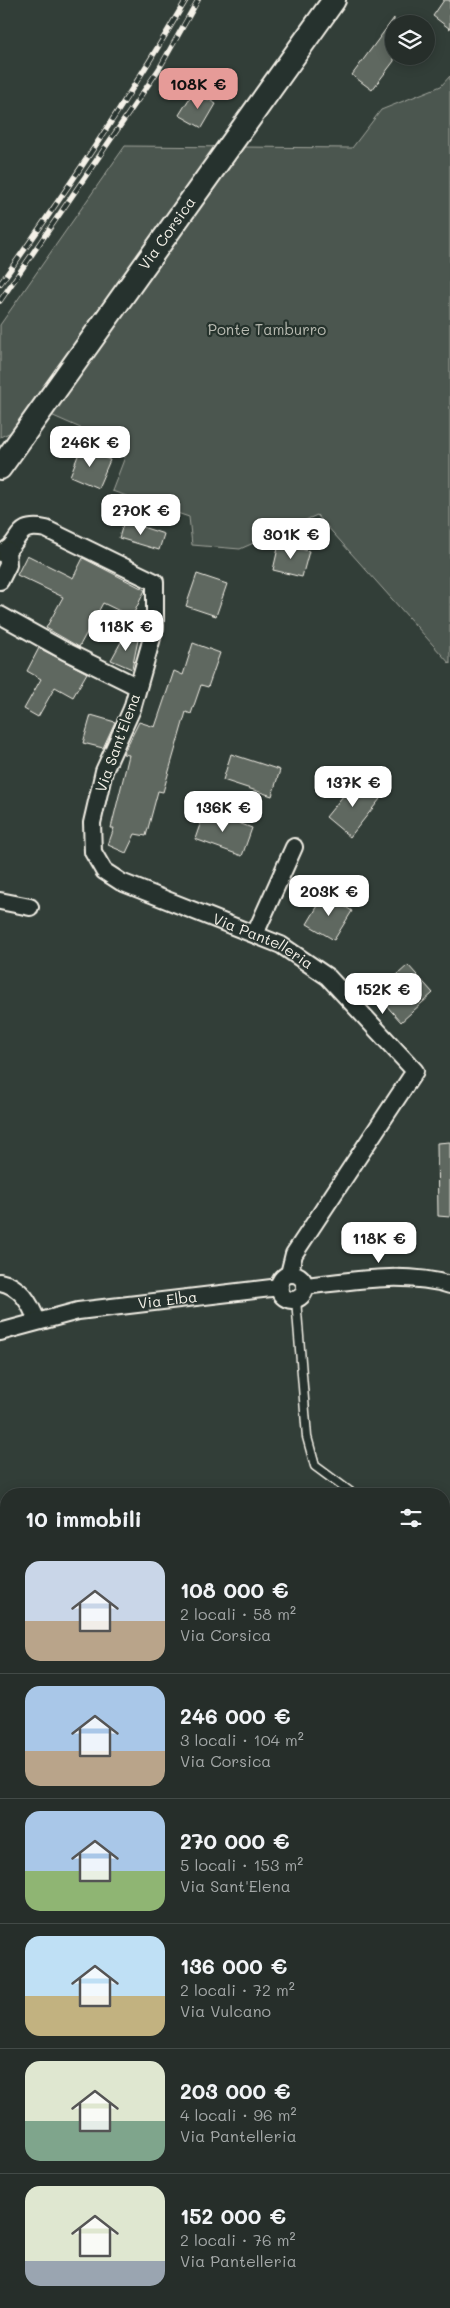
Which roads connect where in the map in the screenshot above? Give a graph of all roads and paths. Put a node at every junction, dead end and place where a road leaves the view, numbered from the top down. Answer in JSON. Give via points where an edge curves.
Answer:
{"nodes":[{"id":1,"x":334,"y":0,"type":"edge"},
{"id":2,"x":0,"y":468,"type":"edge"},
{"id":3,"x":3,"y":552,"type":"edge"},
{"id":4,"x":0,"y":580,"type":"edge"},
{"id":5,"x":0,"y":615,"type":"edge"},
{"id":6,"x":138,"y":687,"type":"junction"},
{"id":7,"x":294,"y":848,"type":"dead end"},
{"id":8,"x":104,"y":871,"type":"joint"},
{"id":9,"x":0,"y":901,"type":"edge"},
{"id":10,"x":30,"y":907,"type":"dead end"},
{"id":11,"x":255,"y":934,"type":"junction"},
{"id":12,"x":284,"y":1281,"type":"junction"},
{"id":13,"x":0,"y":1282,"type":"edge"},
{"id":14,"x":450,"y":1285,"type":"edge"},
{"id":15,"x":300,"y":1293,"type":"junction"},
{"id":16,"x":37,"y":1321,"type":"junction"},
{"id":17,"x":0,"y":1332,"type":"edge"},
{"id":18,"x":345,"y":1488,"type":"edge"}],
"edges":[{"from":1,"to":2,"type":"main road","name":"Via Corsica"},
{"from":3,"to":4,"type":"street","via":[[8,565]]},
{"from":3,"to":6,"type":"street","name":"Via Sant'Elena","via":[[21,532],[36,527],[75,542],[155,582],[155,627]]},
{"from":5,"to":6,"type":"street"},
{"from":6,"to":8,"type":"street","name":"Via Sant'Elena","via":[[132,709],[104,772],[92,823],[93,852]]},
{"from":7,"to":11,"type":"street"},
{"from":8,"to":11,"type":"street","name":"Via Pantelleria","via":[[121,882]]},
{"from":9,"to":10,"type":"street"},
{"from":11,"to":12,"type":"street","name":"Via Pantelleria","via":[[281,945],[328,977],[414,1071],[294,1254]]},
{"from":12,"to":15,"type":"street","via":[[285,1297]]},
{"from":12,"to":15,"type":"street","via":[[300,1276]]},
{"from":12,"to":16,"type":"street","name":"Via Elba","via":[[78,1311]]},
{"from":13,"to":16,"type":"street","via":[[22,1293]]},
{"from":14,"to":15,"type":"street","via":[[408,1278],[350,1281]]},
{"from":15,"to":18,"type":"lane","via":[[307,1437],[315,1466]]},
{"from":16,"to":17,"type":"street","name":"Via Elba"}]}
